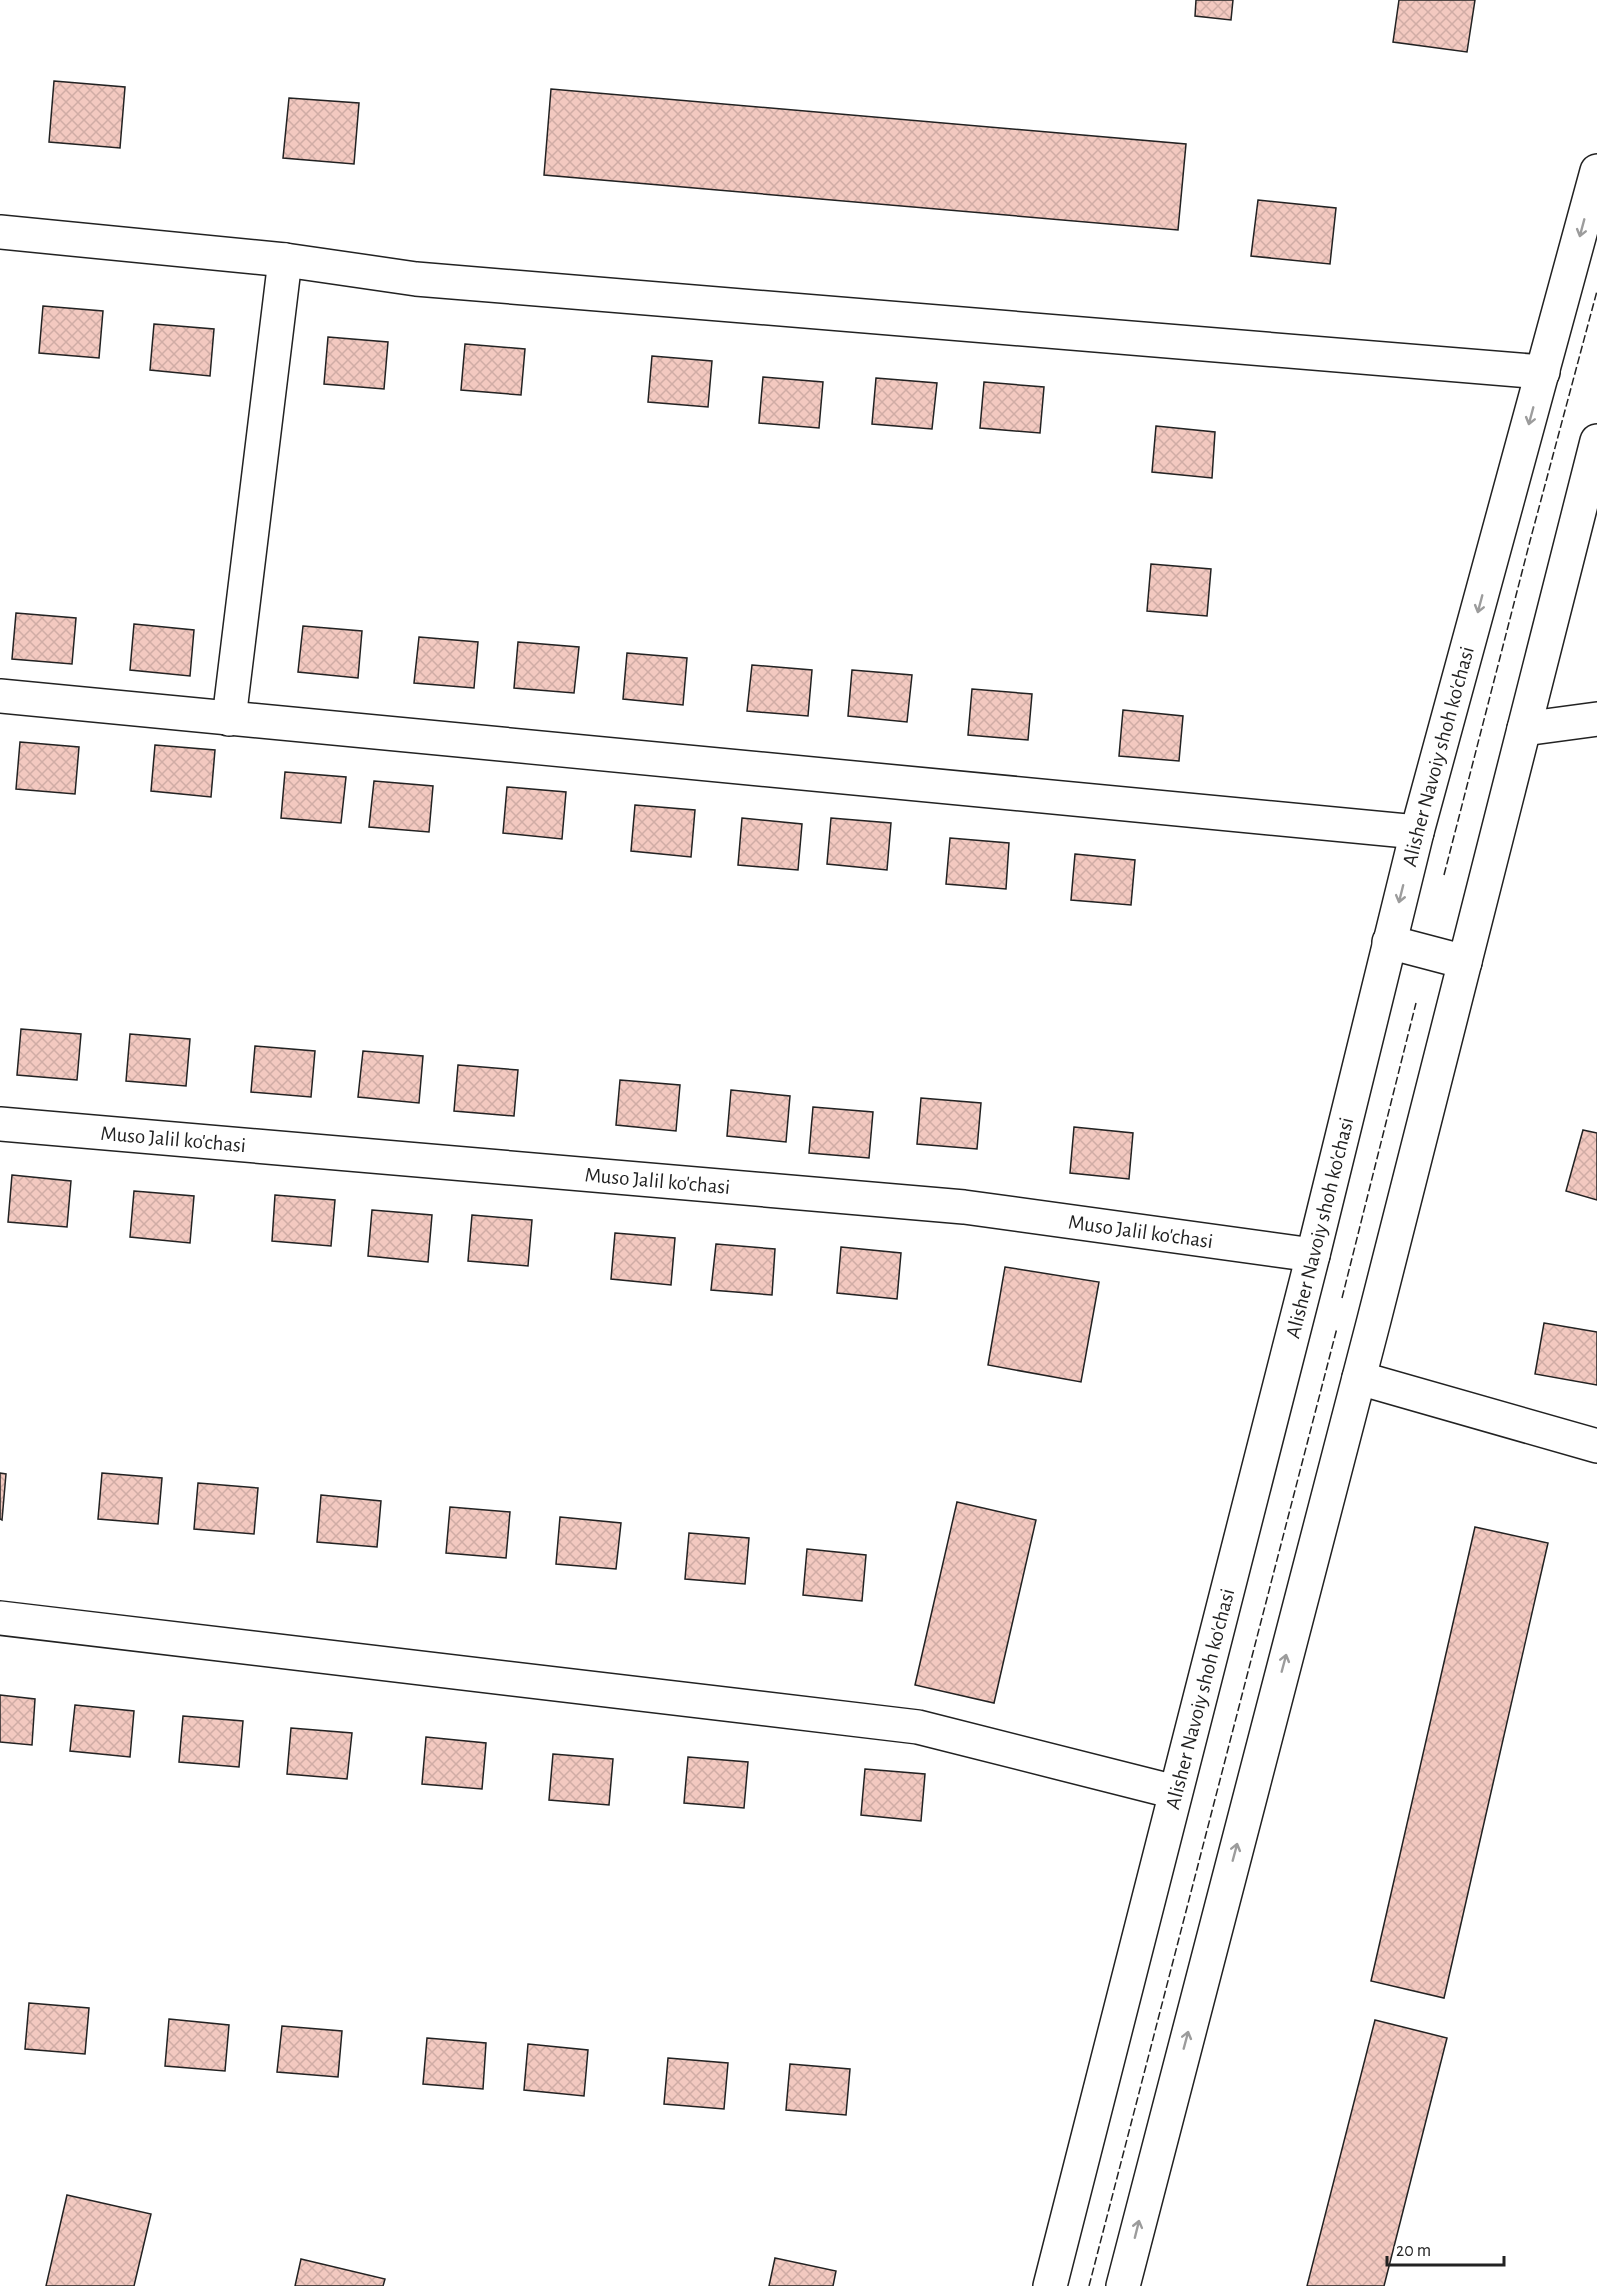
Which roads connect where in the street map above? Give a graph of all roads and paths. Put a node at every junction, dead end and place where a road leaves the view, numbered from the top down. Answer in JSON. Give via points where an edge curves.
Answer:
{"nodes":[{"id":1,"x":1597,"y":171,"type":"edge"},
{"id":2,"x":0,"y":232,"type":"edge"},
{"id":3,"x":285,"y":260,"type":"junction"},
{"id":4,"x":1543,"y":372,"type":"junction"},
{"id":5,"x":1597,"y":441,"type":"edge"},
{"id":6,"x":0,"y":696,"type":"edge"},
{"id":7,"x":229,"y":719,"type":"junction"},
{"id":8,"x":1597,"y":719,"type":"edge"},
{"id":9,"x":1524,"y":729,"type":"junction"},
{"id":10,"x":1417,"y":832,"type":"junction"},
{"id":11,"x":1389,"y":942,"type":"junction"},
{"id":12,"x":1465,"y":962,"type":"junction"},
{"id":13,"x":0,"y":1124,"type":"edge"},
{"id":14,"x":1312,"y":1255,"type":"junction"},
{"id":15,"x":1359,"y":1378,"type":"junction"},
{"id":16,"x":1597,"y":1446,"type":"edge"},
{"id":17,"x":0,"y":1618,"type":"edge"},
{"id":18,"x":1175,"y":1792,"type":"junction"},
{"id":19,"x":1050,"y":2286,"type":"edge"},
{"id":20,"x":1123,"y":2286,"type":"edge"}],
"edges":[{"from":1,"to":4,"type":"street","name":"Alisher Navoiy shoh ko'chasi","one_way":true},
{"from":2,"to":3,"type":"street"},
{"from":3,"to":4,"type":"street","via":[[416,279]]},
{"from":3,"to":7,"type":"street"},
{"from":4,"to":10,"type":"street","name":"Alisher Navoiy shoh ko'chasi","one_way":true},
{"from":5,"to":9,"type":"street"},
{"from":6,"to":7,"type":"street"},
{"from":7,"to":10,"type":"street"},
{"from":8,"to":9,"type":"street"},
{"from":9,"to":12,"type":"street"},
{"from":10,"to":11,"type":"street","name":"Alisher Navoiy shoh ko'chasi","one_way":true},
{"from":11,"to":12,"type":"street"},
{"from":11,"to":14,"type":"street","name":"Alisher Navoiy shoh ko'chasi"},
{"from":12,"to":15,"type":"street"},
{"from":13,"to":14,"type":"street","name":"Muso Jalil ko'chasi","via":[[964,1207]]},
{"from":14,"to":18,"type":"street","name":"Alisher Navoiy shoh ko'chasi"},
{"from":15,"to":16,"type":"street"},
{"from":20,"to":15,"type":"street","one_way":true},
{"from":17,"to":18,"type":"street","via":[[918,1727]]},
{"from":18,"to":19,"type":"street","name":"Alisher Navoiy shoh ko'chasi"}]}
